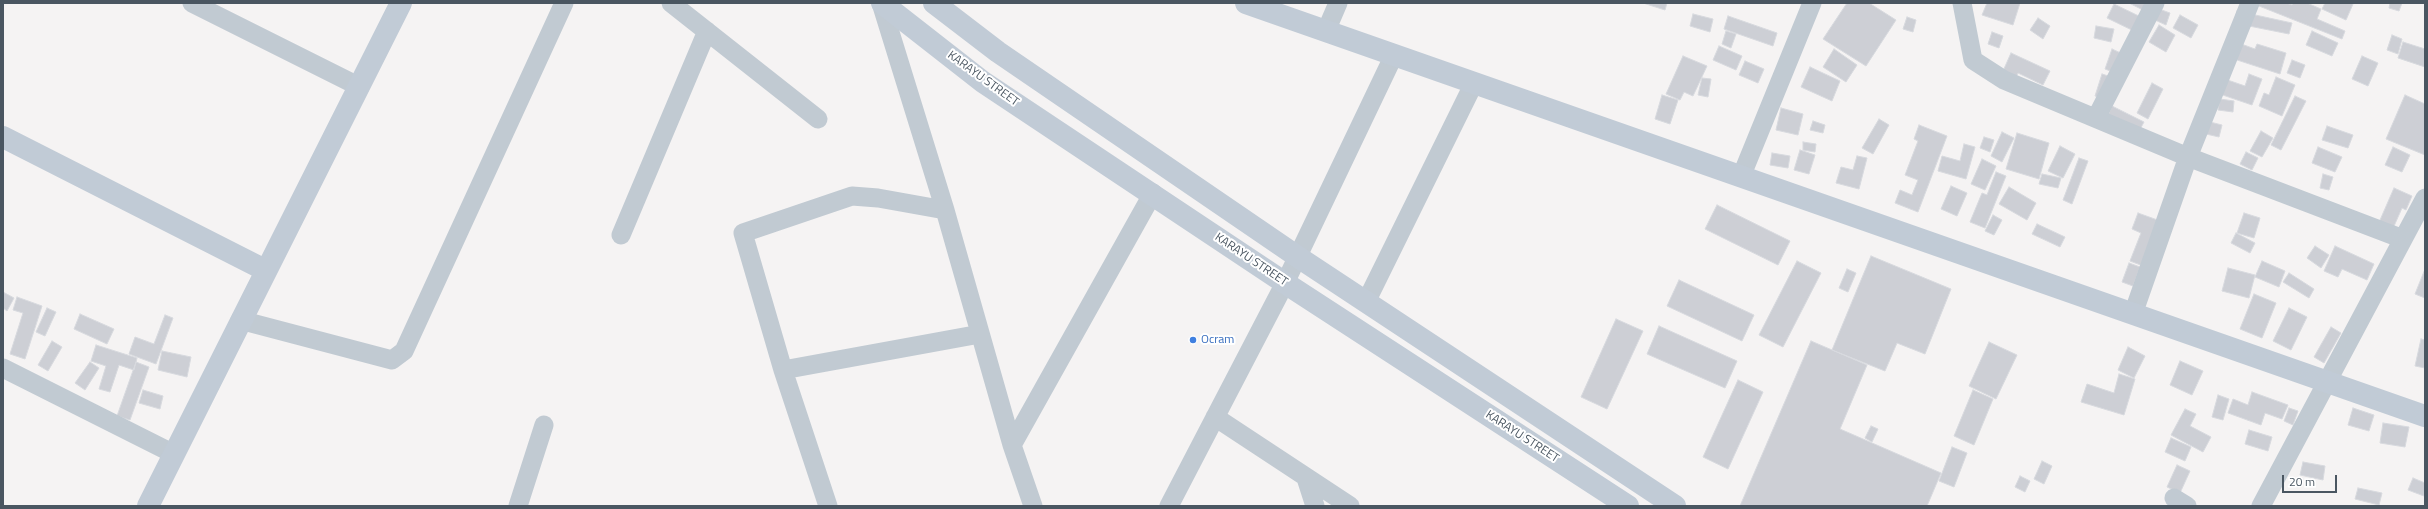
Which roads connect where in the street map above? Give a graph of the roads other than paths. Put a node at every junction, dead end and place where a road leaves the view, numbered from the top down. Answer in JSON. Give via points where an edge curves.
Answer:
{"nodes":[{"id":1,"x":192,"y":3,"type":"edge"},
{"id":2,"x":400,"y":3,"type":"edge"},
{"id":3,"x":564,"y":3,"type":"edge"},
{"id":4,"x":671,"y":3,"type":"edge"},
{"id":5,"x":882,"y":3,"type":"edge"},
{"id":6,"x":934,"y":3,"type":"edge"},
{"id":7,"x":1246,"y":3,"type":"edge"},
{"id":8,"x":1338,"y":3,"type":"edge"},
{"id":9,"x":1812,"y":3,"type":"edge"},
{"id":10,"x":1962,"y":3,"type":"edge"},
{"id":11,"x":2155,"y":3,"type":"edge"},
{"id":12,"x":2250,"y":3,"type":"edge"},
{"id":13,"x":707,"y":31,"type":"junction"},
{"id":14,"x":1326,"y":31,"type":"junction"},
{"id":15,"x":1394,"y":55,"type":"junction"},
{"id":16,"x":1474,"y":83,"type":"junction"},
{"id":17,"x":360,"y":87,"type":"junction"},
{"id":18,"x":2096,"y":118,"type":"junction"},
{"id":19,"x":818,"y":119,"type":"dead end"},
{"id":20,"x":3,"y":137,"type":"edge"},
{"id":21,"x":2188,"y":157,"type":"junction"},
{"id":22,"x":1741,"y":177,"type":"junction"},
{"id":23,"x":1153,"y":194,"type":"junction"},
{"id":24,"x":2425,"y":198,"type":"edge"},
{"id":25,"x":945,"y":210,"type":"junction"},
{"id":26,"x":621,"y":235,"type":"dead end"},
{"id":27,"x":2402,"y":239,"type":"junction"},
{"id":28,"x":1298,"y":257,"type":"junction"},
{"id":29,"x":265,"y":270,"type":"junction"},
{"id":30,"x":1285,"y":283,"type":"junction"},
{"id":31,"x":1366,"y":302,"type":"junction"},
{"id":32,"x":2133,"y":314,"type":"junction"},
{"id":33,"x":240,"y":320,"type":"junction"},
{"id":34,"x":980,"y":334,"type":"junction"},
{"id":35,"x":3,"y":368,"type":"edge"},
{"id":36,"x":783,"y":370,"type":"junction"},
{"id":37,"x":2326,"y":383,"type":"junction"},
{"id":38,"x":2425,"y":416,"type":"edge"},
{"id":39,"x":1215,"y":417,"type":"junction"},
{"id":40,"x":544,"y":425,"type":"dead end"},
{"id":41,"x":1012,"y":445,"type":"junction"},
{"id":42,"x":174,"y":454,"type":"junction"},
{"id":43,"x":1306,"y":478,"type":"junction"},
{"id":44,"x":1174,"y":502,"type":"edge"},
{"id":45,"x":148,"y":506,"type":"edge"},
{"id":46,"x":518,"y":506,"type":"edge"},
{"id":47,"x":828,"y":506,"type":"edge"},
{"id":48,"x":1033,"y":506,"type":"edge"},
{"id":49,"x":1315,"y":506,"type":"edge"},
{"id":50,"x":1350,"y":506,"type":"edge"},
{"id":51,"x":1628,"y":506,"type":"edge"},
{"id":52,"x":1675,"y":506,"type":"edge"},
{"id":53,"x":2261,"y":506,"type":"edge"}],
"edges":[{"from":1,"to":17,"type":"street"},
{"from":2,"to":17,"type":"street"},
{"from":3,"to":33,"type":"street","via":[[404,351],[392,360]]},
{"from":4,"to":13,"type":"street"},
{"from":5,"to":23,"type":"street","name":"KARAYU STREET","via":[[983,82]]},
{"from":5,"to":25,"type":"street"},
{"from":6,"to":28,"type":"street","via":[[998,52]]},
{"from":7,"to":14,"type":"street"},
{"from":8,"to":14,"type":"street"},
{"from":9,"to":22,"type":"street"},
{"from":10,"to":18,"type":"street","via":[[1973,60],[2004,80]]},
{"from":11,"to":18,"type":"street"},
{"from":12,"to":21,"type":"street"},
{"from":13,"to":19,"type":"street"},
{"from":13,"to":26,"type":"street"},
{"from":14,"to":15,"type":"street"},
{"from":15,"to":16,"type":"street"},
{"from":15,"to":28,"type":"street"},
{"from":16,"to":22,"type":"street"},
{"from":16,"to":31,"type":"street"},
{"from":17,"to":29,"type":"street"},
{"from":18,"to":21,"type":"street"},
{"from":20,"to":29,"type":"street"},
{"from":21,"to":27,"type":"street"},
{"from":21,"to":32,"type":"street"},
{"from":22,"to":32,"type":"street"},
{"from":23,"to":30,"type":"street","name":"KARAYU STREET"},
{"from":23,"to":41,"type":"street"},
{"from":24,"to":27,"type":"street"},
{"from":25,"to":34,"type":"street"},
{"from":25,"to":36,"type":"street","via":[[852,196],[743,233]]},
{"from":27,"to":37,"type":"street"},
{"from":28,"to":30,"type":"street"},
{"from":28,"to":31,"type":"street"},
{"from":29,"to":33,"type":"street"},
{"from":30,"to":39,"type":"street"},
{"from":30,"to":51,"type":"street","name":"KARAYU STREET"},
{"from":31,"to":52,"type":"street"},
{"from":32,"to":37,"type":"street"},
{"from":33,"to":42,"type":"street"},
{"from":34,"to":36,"type":"street"},
{"from":34,"to":41,"type":"street"},
{"from":35,"to":42,"type":"street"},
{"from":36,"to":47,"type":"street"},
{"from":37,"to":38,"type":"street"},
{"from":37,"to":53,"type":"street"},
{"from":39,"to":43,"type":"street"},
{"from":39,"to":44,"type":"street"},
{"from":40,"to":46,"type":"street"},
{"from":41,"to":48,"type":"street"},
{"from":42,"to":45,"type":"street"},
{"from":43,"to":49,"type":"street"},
{"from":43,"to":50,"type":"street"}]}
